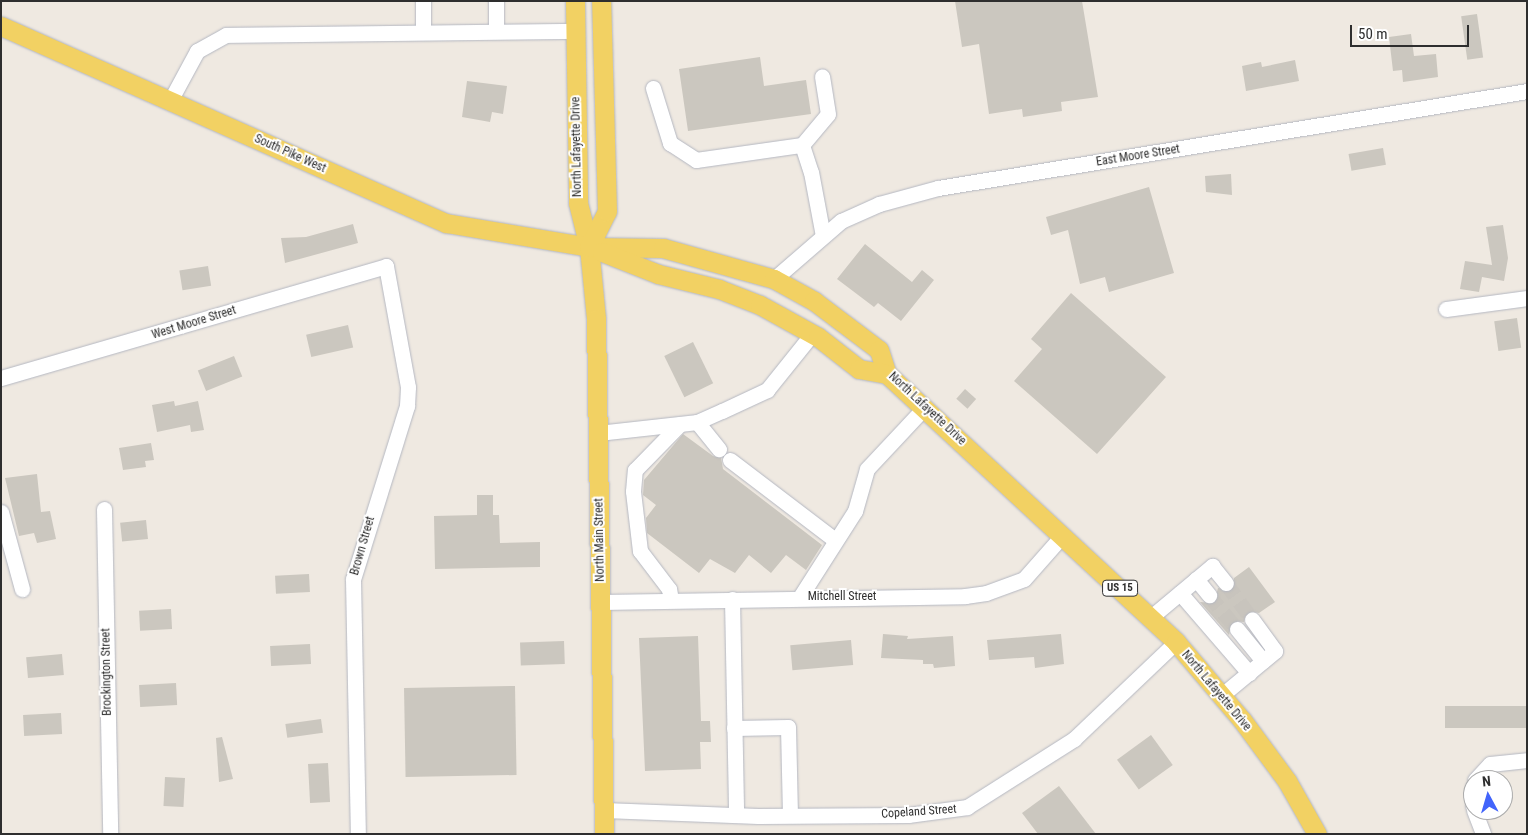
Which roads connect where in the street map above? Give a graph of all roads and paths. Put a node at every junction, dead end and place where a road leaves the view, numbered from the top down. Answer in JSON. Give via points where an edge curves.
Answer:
{"nodes":[{"id":1,"x":423,"y":1,"type":"edge"},
{"id":2,"x":496,"y":1,"type":"edge"},
{"id":3,"x":575,"y":1,"type":"edge"},
{"id":4,"x":601,"y":1,"type":"edge"},
{"id":5,"x":1,"y":26,"type":"edge"},
{"id":6,"x":496,"y":31,"type":"junction"},
{"id":7,"x":576,"y":31,"type":"junction"},
{"id":8,"x":423,"y":32,"type":"junction"},
{"id":9,"x":822,"y":76,"type":"dead end"},
{"id":10,"x":653,"y":88,"type":"dead end"},
{"id":11,"x":1527,"y":91,"type":"edge"},
{"id":12,"x":170,"y":101,"type":"junction"},
{"id":13,"x":802,"y":145,"type":"junction"},
{"id":14,"x":823,"y":236,"type":"junction"},
{"id":15,"x":590,"y":247,"type":"junction"},
{"id":16,"x":386,"y":266,"type":"joint"},
{"id":17,"x":774,"y":279,"type":"junction"},
{"id":18,"x":1527,"y":298,"type":"edge"},
{"id":19,"x":1446,"y":309,"type":"dead end"},
{"id":20,"x":812,"y":334,"type":"junction"},
{"id":21,"x":887,"y":374,"type":"junction"},
{"id":22,"x":1,"y":378,"type":"edge"},
{"id":23,"x":925,"y":407,"type":"junction"},
{"id":24,"x":697,"y":422,"type":"junction"},
{"id":25,"x":680,"y":424,"type":"junction"},
{"id":26,"x":598,"y":433,"type":"junction"},
{"id":27,"x":719,"y":449,"type":"dead end"},
{"id":28,"x":730,"y":460,"type":"dead end"},
{"id":29,"x":104,"y":509,"type":"dead end"},
{"id":30,"x":1,"y":512,"type":"edge"},
{"id":31,"x":1061,"y":537,"type":"junction"},
{"id":32,"x":836,"y":540,"type":"junction"},
{"id":33,"x":1196,"y":579,"type":"junction"},
{"id":34,"x":1226,"y":583,"type":"tunnel mouth"},
{"id":35,"x":22,"y":589,"type":"dead end"},
{"id":36,"x":1180,"y":593,"type":"junction"},
{"id":37,"x":1209,"y":595,"type":"tunnel mouth"},
{"id":38,"x":800,"y":597,"type":"junction"},
{"id":39,"x":732,"y":599,"type":"junction"},
{"id":40,"x":671,"y":600,"type":"junction"},
{"id":41,"x":601,"y":602,"type":"junction"},
{"id":42,"x":1151,"y":617,"type":"junction"},
{"id":43,"x":1252,"y":619,"type":"tunnel mouth"},
{"id":44,"x":1236,"y":629,"type":"tunnel mouth"},
{"id":45,"x":1176,"y":642,"type":"junction"},
{"id":46,"x":1264,"y":661,"type":"junction"},
{"id":47,"x":1249,"y":673,"type":"junction"},
{"id":48,"x":1222,"y":695,"type":"junction"},
{"id":49,"x":734,"y":728,"type":"junction"},
{"id":50,"x":1527,"y":760,"type":"edge"},
{"id":51,"x":1484,"y":770,"type":"edge"},
{"id":52,"x":604,"y":810,"type":"junction"},
{"id":53,"x":736,"y":815,"type":"junction"},
{"id":54,"x":790,"y":815,"type":"junction"},
{"id":55,"x":1478,"y":820,"type":"edge"},
{"id":56,"x":110,"y":834,"type":"edge"},
{"id":57,"x":358,"y":834,"type":"edge"},
{"id":58,"x":604,"y":834,"type":"edge"},
{"id":59,"x":1318,"y":834,"type":"edge"},
{"id":60,"x":1483,"y":834,"type":"edge"}],
"edges":[{"from":1,"to":8,"type":"street"},
{"from":2,"to":6,"type":"street"},
{"from":3,"to":7,"type":"main road","name":"North Lafayette Drive"},
{"from":4,"to":15,"type":"main road","via":[[607,211]]},
{"from":5,"to":12,"type":"main road","name":"South Pike West"},
{"from":6,"to":7,"type":"street"},
{"from":6,"to":8,"type":"street"},
{"from":7,"to":15,"type":"main road","name":"North Lafayette Drive","via":[[578,203]]},
{"from":8,"to":12,"type":"street","via":[[226,36],[197,51]]},
{"from":9,"to":13,"type":"street","via":[[828,114]]},
{"from":10,"to":13,"type":"street","via":[[670,143],[696,160]]},
{"from":11,"to":14,"type":"street","name":"East Moore Street","via":[[938,188],[879,204],[841,220]]},
{"from":12,"to":15,"type":"main road","name":"South Pike West","via":[[446,223]]},
{"from":13,"to":14,"type":"street","via":[[811,172]]},
{"from":14,"to":17,"type":"street","name":"East Moore Street"},
{"from":15,"to":17,"type":"main road","name":"North Lafayette Drive","via":[[663,248]]},
{"from":15,"to":20,"type":"main road","via":[[658,274],[718,289],[760,305]]},
{"from":15,"to":26,"type":"main road","name":"North Main Street","via":[[596,320]]},
{"from":16,"to":22,"type":"street","name":"West Moore Street"},
{"from":16,"to":57,"type":"street","name":"Brown Street","via":[[408,387],[407,406],[353,579]]},
{"from":17,"to":21,"type":"main road","name":"North Lafayette Drive","via":[[814,301],[879,350]]},
{"from":18,"to":19,"type":"street"},
{"from":20,"to":21,"type":"main road","via":[[860,369]]},
{"from":20,"to":24,"type":"street","via":[[766,390]]},
{"from":21,"to":23,"type":"main road","name":"North Lafayette Drive","number":"US 15"},
{"from":23,"to":31,"type":"main road","name":"North Lafayette Drive","number":"US 15"},
{"from":23,"to":32,"type":"street","via":[[867,469],[855,511]]},
{"from":24,"to":25,"type":"street"},
{"from":24,"to":27,"type":"street"},
{"from":25,"to":26,"type":"street"},
{"from":25,"to":40,"type":"street","via":[[635,470],[633,491],[640,551],[669,589]]},
{"from":26,"to":41,"type":"main road","name":"North Main Street"},
{"from":28,"to":32,"type":"street"},
{"from":29,"to":56,"type":"street","name":"Brockington Street"},
{"from":30,"to":35,"type":"street"},
{"from":31,"to":38,"type":"street","name":"Mitchell Street","via":[[1024,579],[986,593]]},
{"from":31,"to":42,"type":"main road","name":"North Lafayette Drive","number":"US 15"},
{"from":32,"to":38,"type":"street"},
{"from":33,"to":34,"type":"street","via":[[1212,566]]},
{"from":33,"to":36,"type":"street"},
{"from":33,"to":37,"type":"street"},
{"from":36,"to":42,"type":"street"},
{"from":36,"to":47,"type":"street"},
{"from":38,"to":39,"type":"street","name":"Mitchell Street"},
{"from":39,"to":40,"type":"street","name":"Mitchell Street"},
{"from":39,"to":49,"type":"street"},
{"from":40,"to":41,"type":"street","name":"Mitchell Street"},
{"from":41,"to":52,"type":"main road","name":"North Main Street"},
{"from":42,"to":45,"type":"main road","name":"North Lafayette Drive","number":"US 15"},
{"from":43,"to":46,"type":"street","via":[[1275,651]]},
{"from":44,"to":46,"type":"street"},
{"from":45,"to":48,"type":"main road","name":"North Lafayette Drive","number":"US 15"},
{"from":45,"to":54,"type":"street","name":"Copeland Street","via":[[1074,739],[968,807],[908,815]]},
{"from":46,"to":47,"type":"street"},
{"from":47,"to":48,"type":"street"},
{"from":48,"to":59,"type":"main road","name":"North Lafayette Drive","number":"US 15","via":[[1287,781]]},
{"from":49,"to":53,"type":"street"},
{"from":49,"to":54,"type":"street","via":[[788,727]]},
{"from":50,"to":51,"type":"street","via":[[1490,764]]},
{"from":52,"to":53,"type":"street","name":"Copeland Street"},
{"from":52,"to":58,"type":"main road","name":"North Main Street"},
{"from":53,"to":54,"type":"street","name":"Copeland Street"},
{"from":55,"to":60,"type":"street"}]}
